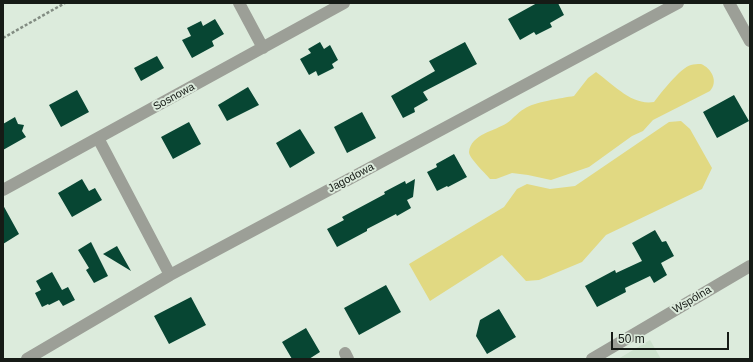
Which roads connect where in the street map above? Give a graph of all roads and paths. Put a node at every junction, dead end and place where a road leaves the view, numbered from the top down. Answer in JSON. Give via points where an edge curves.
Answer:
{"nodes":[{"id":1,"x":65,"y":3,"type":"edge"},
{"id":2,"x":238,"y":3,"type":"edge"},
{"id":3,"x":344,"y":3,"type":"edge"},
{"id":4,"x":678,"y":3,"type":"edge"},
{"id":5,"x":729,"y":3,"type":"edge"},
{"id":6,"x":3,"y":38,"type":"edge"},
{"id":7,"x":750,"y":41,"type":"edge"},
{"id":8,"x":263,"y":48,"type":"junction"},
{"id":9,"x":98,"y":138,"type":"junction"},
{"id":10,"x":3,"y":190,"type":"edge"},
{"id":11,"x":750,"y":266,"type":"edge"},
{"id":12,"x":170,"y":275,"type":"junction"},
{"id":13,"x":28,"y":359,"type":"edge"},
{"id":14,"x":592,"y":359,"type":"edge"}],
"edges":[{"from":1,"to":6,"type":"path"},
{"from":2,"to":8,"type":"street"},
{"from":3,"to":8,"type":"street","name":"Sosnowa"},
{"from":4,"to":12,"type":"street","name":"Jagodowa"},
{"from":5,"to":7,"type":"street"},
{"from":8,"to":9,"type":"street","name":"Sosnowa"},
{"from":9,"to":10,"type":"street","name":"Sosnowa"},
{"from":9,"to":12,"type":"street"},
{"from":11,"to":14,"type":"street","name":"Wspólna"},
{"from":12,"to":13,"type":"street","name":"Jagodowa"}]}
